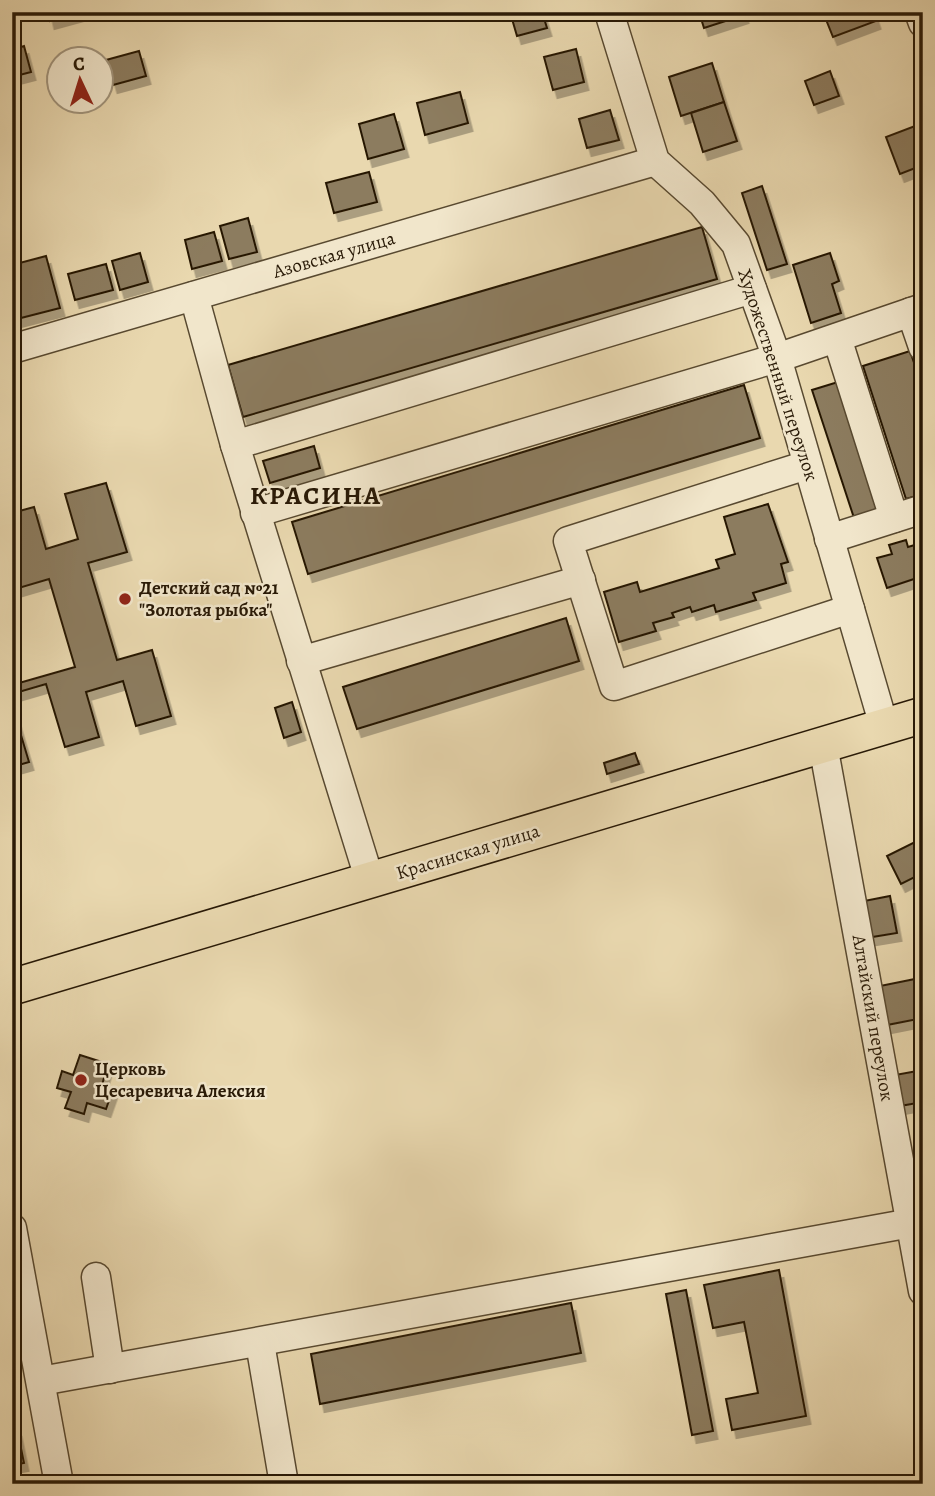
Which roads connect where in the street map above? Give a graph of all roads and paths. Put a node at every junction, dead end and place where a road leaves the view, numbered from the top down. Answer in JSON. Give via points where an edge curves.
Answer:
{"nodes":[{"id":1,"x":609,"y":12,"type":"edge"},
{"id":2,"x":919,"y":12,"type":"edge"},
{"id":3,"x":923,"y":23,"type":"edge"},
{"id":4,"x":655,"y":161,"type":"junction"},
{"id":5,"x":752,"y":289,"type":"junction"},
{"id":6,"x":194,"y":296,"type":"junction"},
{"id":7,"x":917,"y":310,"type":"edge"},
{"id":8,"x":837,"y":338,"type":"junction"},
{"id":9,"x":923,"y":347,"type":"edge"},
{"id":10,"x":12,"y":349,"type":"edge"},
{"id":11,"x":777,"y":358,"type":"junction"},
{"id":12,"x":234,"y":445,"type":"junction"},
{"id":13,"x":807,"y":465,"type":"junction"},
{"id":14,"x":923,"y":509,"type":"edge"},
{"id":15,"x":256,"y":513,"type":"junction"},
{"id":16,"x":894,"y":518,"type":"junction"},
{"id":17,"x":829,"y":539,"type":"junction"},
{"id":18,"x":580,"y":580,"type":"junction"},
{"id":19,"x":850,"y":609,"type":"junction"},
{"id":20,"x":301,"y":661,"type":"junction"},
{"id":21,"x":923,"y":715,"type":"edge"},
{"id":22,"x":884,"y":726,"type":"junction"},
{"id":23,"x":823,"y":745,"type":"junction"},
{"id":24,"x":370,"y":881,"type":"junction"},
{"id":25,"x":12,"y":987,"type":"edge"},
{"id":26,"x":911,"y":1223,"type":"junction"},
{"id":27,"x":12,"y":1228,"type":"edge"},
{"id":28,"x":96,"y":1277,"type":"dead end"},
{"id":29,"x":923,"y":1291,"type":"edge"},
{"id":30,"x":260,"y":1343,"type":"junction"},
{"id":31,"x":110,"y":1368,"type":"junction"},
{"id":32,"x":41,"y":1381,"type":"junction"},
{"id":33,"x":59,"y":1484,"type":"edge"},
{"id":34,"x":284,"y":1484,"type":"edge"}],
"edges":[{"from":1,"to":4,"type":"street"},
{"from":2,"to":3,"type":"street"},
{"from":4,"to":5,"type":"street","name":"Художественный переулок","via":[[702,203],[736,244]]},
{"from":4,"to":6,"type":"street","name":"Азовская улица"},
{"from":5,"to":11,"type":"street","name":"Художественный переулок"},
{"from":5,"to":12,"type":"street"},
{"from":6,"to":10,"type":"street","name":"Азовская улица"},
{"from":6,"to":12,"type":"street"},
{"from":7,"to":8,"type":"street"},
{"from":7,"to":9,"type":"street"},
{"from":8,"to":11,"type":"street"},
{"from":8,"to":16,"type":"street"},
{"from":11,"to":13,"type":"street","name":"Художественный переулок"},
{"from":11,"to":15,"type":"street"},
{"from":12,"to":15,"type":"street"},
{"from":13,"to":17,"type":"street","name":"Художественный переулок"},
{"from":13,"to":18,"type":"street","via":[[568,541]]},
{"from":14,"to":16,"type":"street"},
{"from":15,"to":20,"type":"street"},
{"from":16,"to":17,"type":"street"},
{"from":17,"to":19,"type":"street","name":"Художественный переулок"},
{"from":18,"to":19,"type":"street","via":[[614,686]]},
{"from":18,"to":20,"type":"street"},
{"from":19,"to":22,"type":"street","name":"Художественный переулок"},
{"from":20,"to":24,"type":"street"},
{"from":21,"to":22,"type":"main road","name":"Красинская улица"},
{"from":22,"to":23,"type":"main road","name":"Красинская улица"},
{"from":23,"to":24,"type":"main road","name":"Красинская улица"},
{"from":23,"to":26,"type":"street","name":"Алтайский переулок"},
{"from":24,"to":25,"type":"main road","name":"Красинская улица"},
{"from":26,"to":29,"type":"street","name":"Алтайский переулок"},
{"from":26,"to":30,"type":"street"},
{"from":27,"to":32,"type":"street"},
{"from":28,"to":31,"type":"street"},
{"from":30,"to":31,"type":"street"},
{"from":30,"to":34,"type":"street"},
{"from":31,"to":32,"type":"street"},
{"from":32,"to":33,"type":"street"}]}
